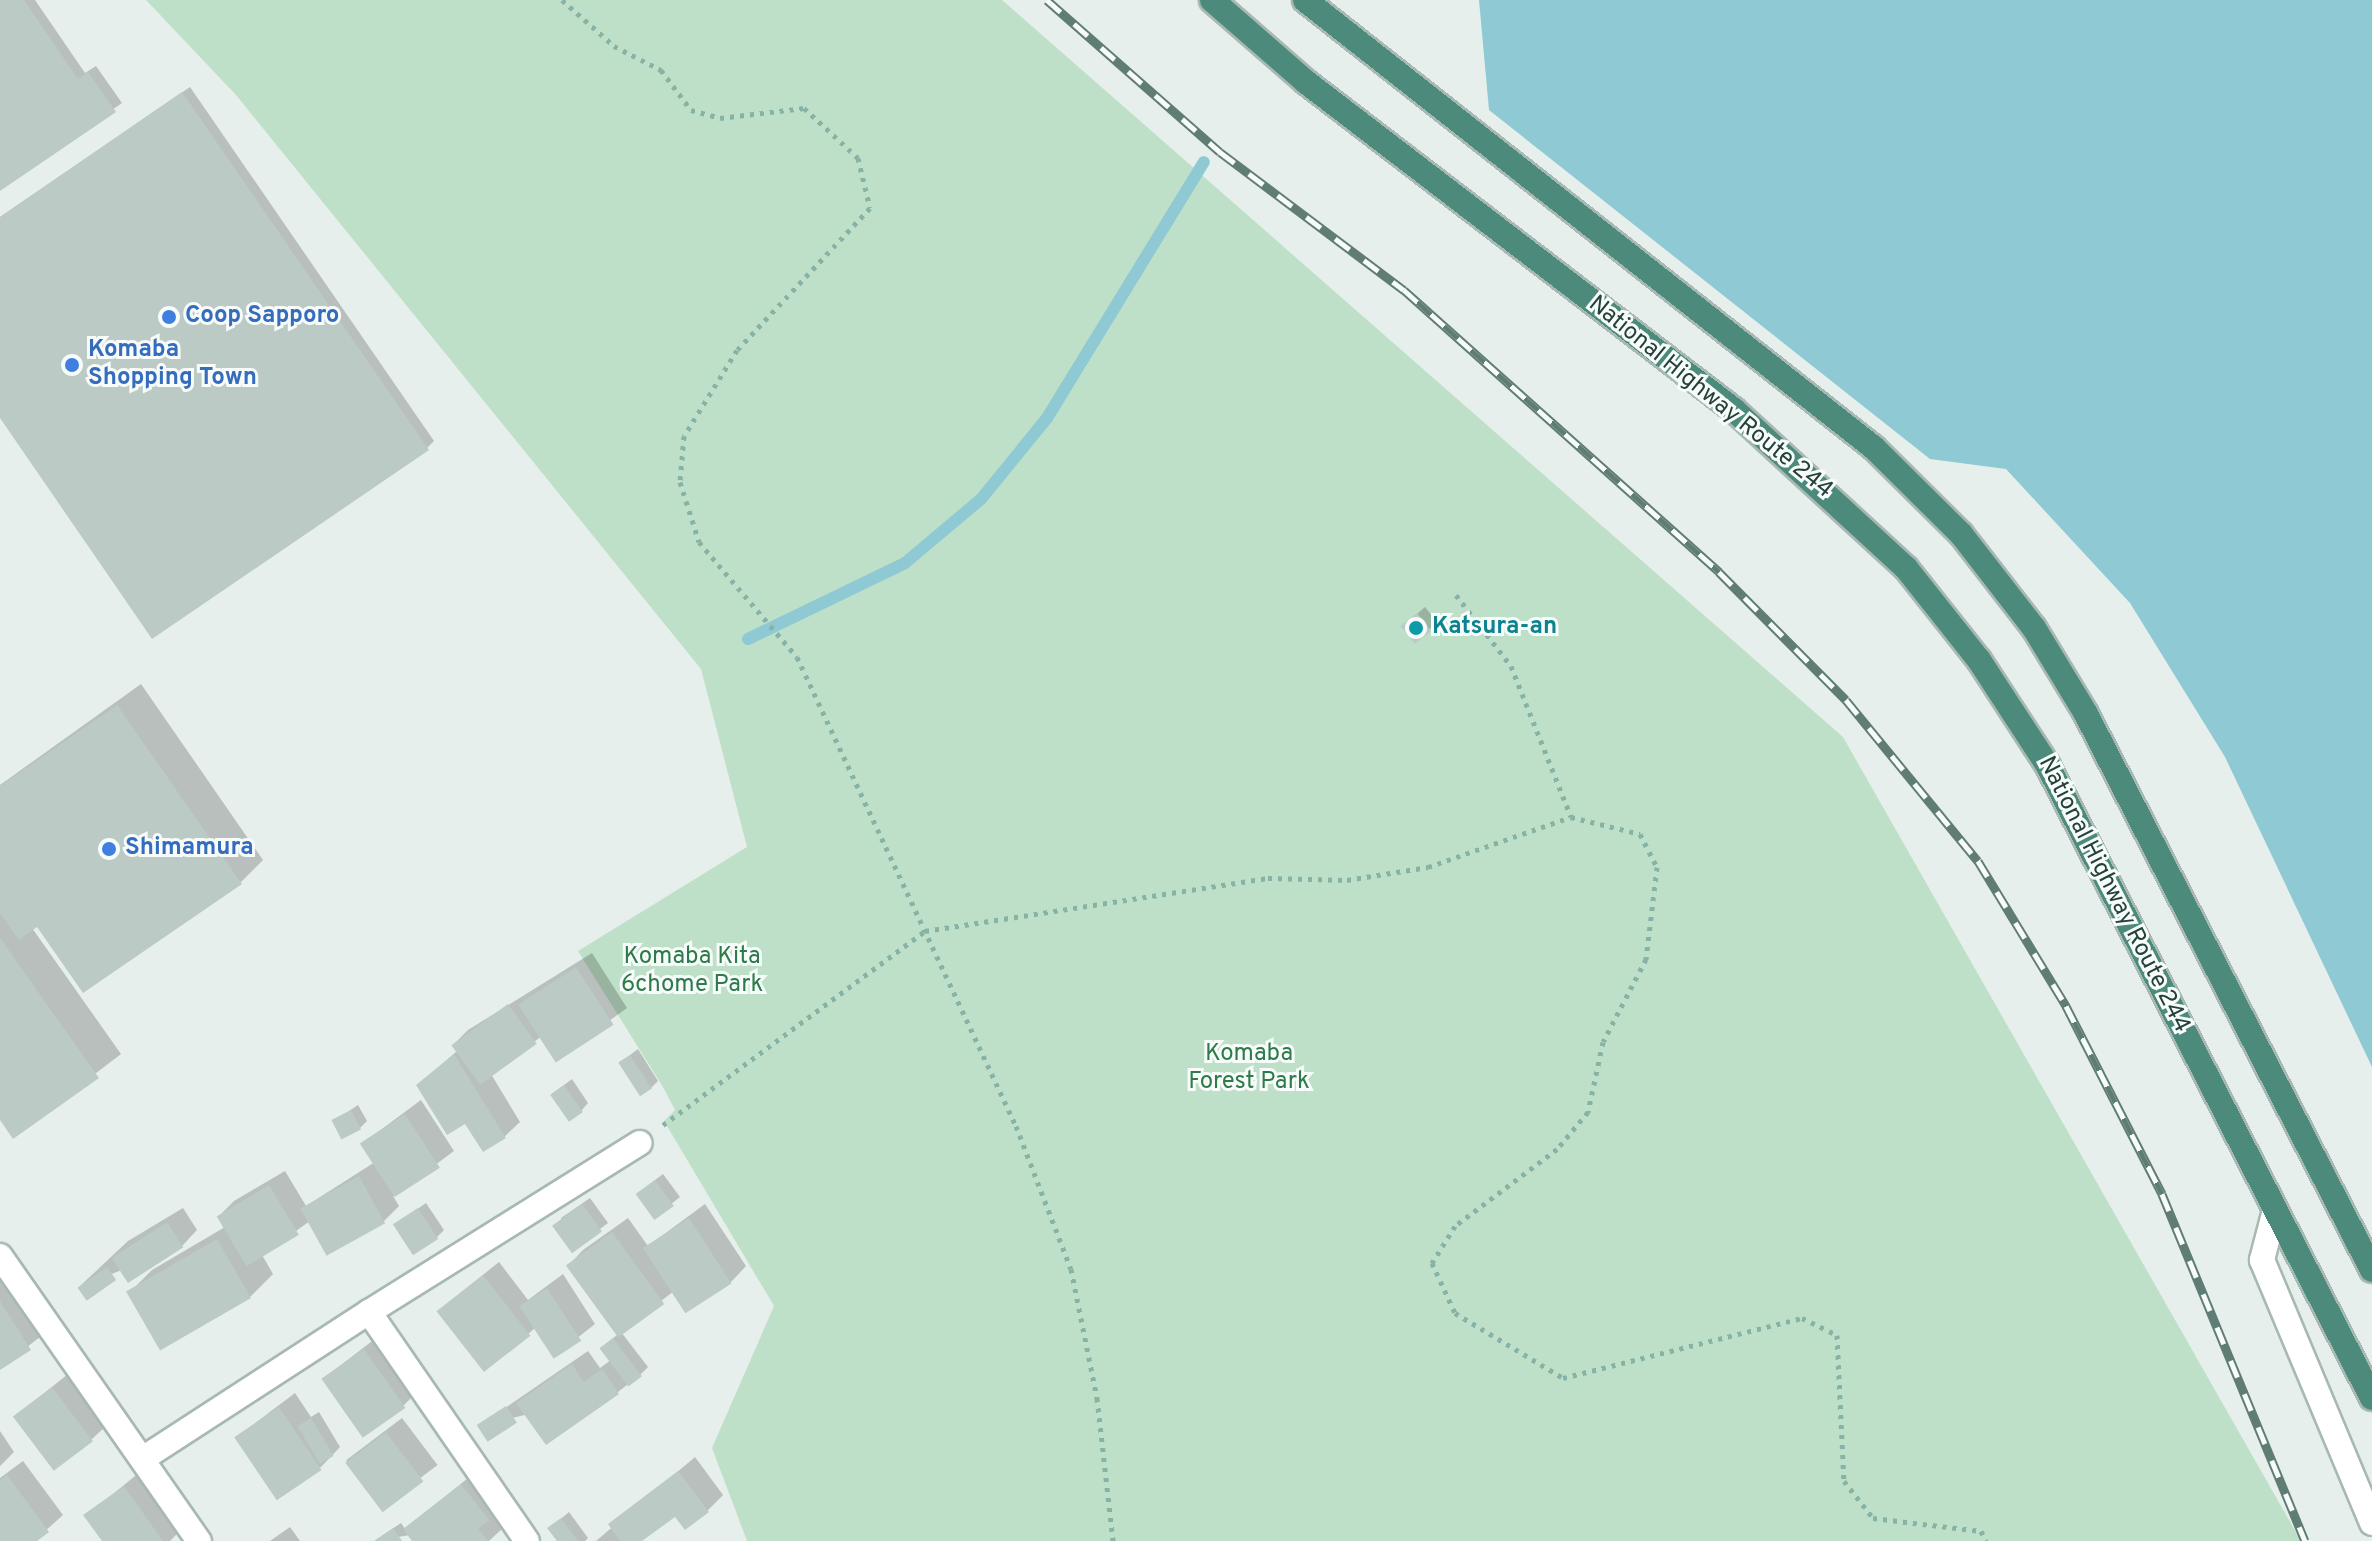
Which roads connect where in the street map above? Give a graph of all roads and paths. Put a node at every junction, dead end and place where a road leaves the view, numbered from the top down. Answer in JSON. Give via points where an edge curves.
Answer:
{"nodes":[{"id":1,"x":562,"y":0,"type":"edge"},
{"id":2,"x":1212,"y":0,"type":"edge"},
{"id":3,"x":1305,"y":0,"type":"edge"},
{"id":4,"x":1456,"y":595,"type":"dead end"},
{"id":5,"x":1571,"y":817,"type":"junction"},
{"id":6,"x":925,"y":931,"type":"junction"},
{"id":7,"x":639,"y":1143,"type":"joint"},
{"id":8,"x":2275,"y":1210,"type":"junction"},
{"id":9,"x":0,"y":1256,"type":"edge"},
{"id":10,"x":2372,"y":1270,"type":"edge"},
{"id":11,"x":369,"y":1312,"type":"junction"},
{"id":12,"x":2372,"y":1398,"type":"edge"},
{"id":13,"x":144,"y":1458,"type":"junction"},
{"id":14,"x":2372,"y":1523,"type":"edge"},
{"id":15,"x":199,"y":1541,"type":"edge"},
{"id":16,"x":527,"y":1541,"type":"edge"},
{"id":17,"x":1113,"y":1541,"type":"edge"},
{"id":18,"x":1986,"y":1541,"type":"edge"}],
"edges":[{"from":1,"to":6,"type":"path","via":[[614,46],[661,70],[691,110],[720,118],[804,108],[858,158],[870,208],[737,350],[684,436],[680,482],[699,542],[790,645]]},
{"from":2,"to":8,"type":"highway","name":"National Highway Route 244","via":[[1306,82],[1734,410],[1906,568],[1979,660],[2048,766]]},
{"from":3,"to":10,"type":"highway","via":[[1874,448],[1961,534],[2034,628],[2086,714]]},
{"from":4,"to":5,"type":"path","via":[[1511,666]]},
{"from":5,"to":6,"type":"path","via":[[1428,867],[1347,880],[1268,878]]},
{"from":5,"to":18,"type":"path","via":[[1640,834],[1657,867],[1646,959],[1603,1042],[1588,1112],[1557,1149],[1455,1226],[1432,1263],[1455,1313],[1563,1378],[1802,1318],[1837,1335],[1844,1481],[1873,1518],[1981,1531]]},
{"from":6,"to":7,"type":"path"},
{"from":6,"to":17,"type":"path","via":[[1016,1126],[1071,1269],[1097,1398]]},
{"from":7,"to":11,"type":"street"},
{"from":8,"to":12,"type":"highway","name":"National Highway Route 244"},
{"from":8,"to":14,"type":"street","via":[[2262,1260]]},
{"from":9,"to":13,"type":"street"},
{"from":11,"to":13,"type":"street"},
{"from":11,"to":16,"type":"street"},
{"from":13,"to":15,"type":"street"}]}
